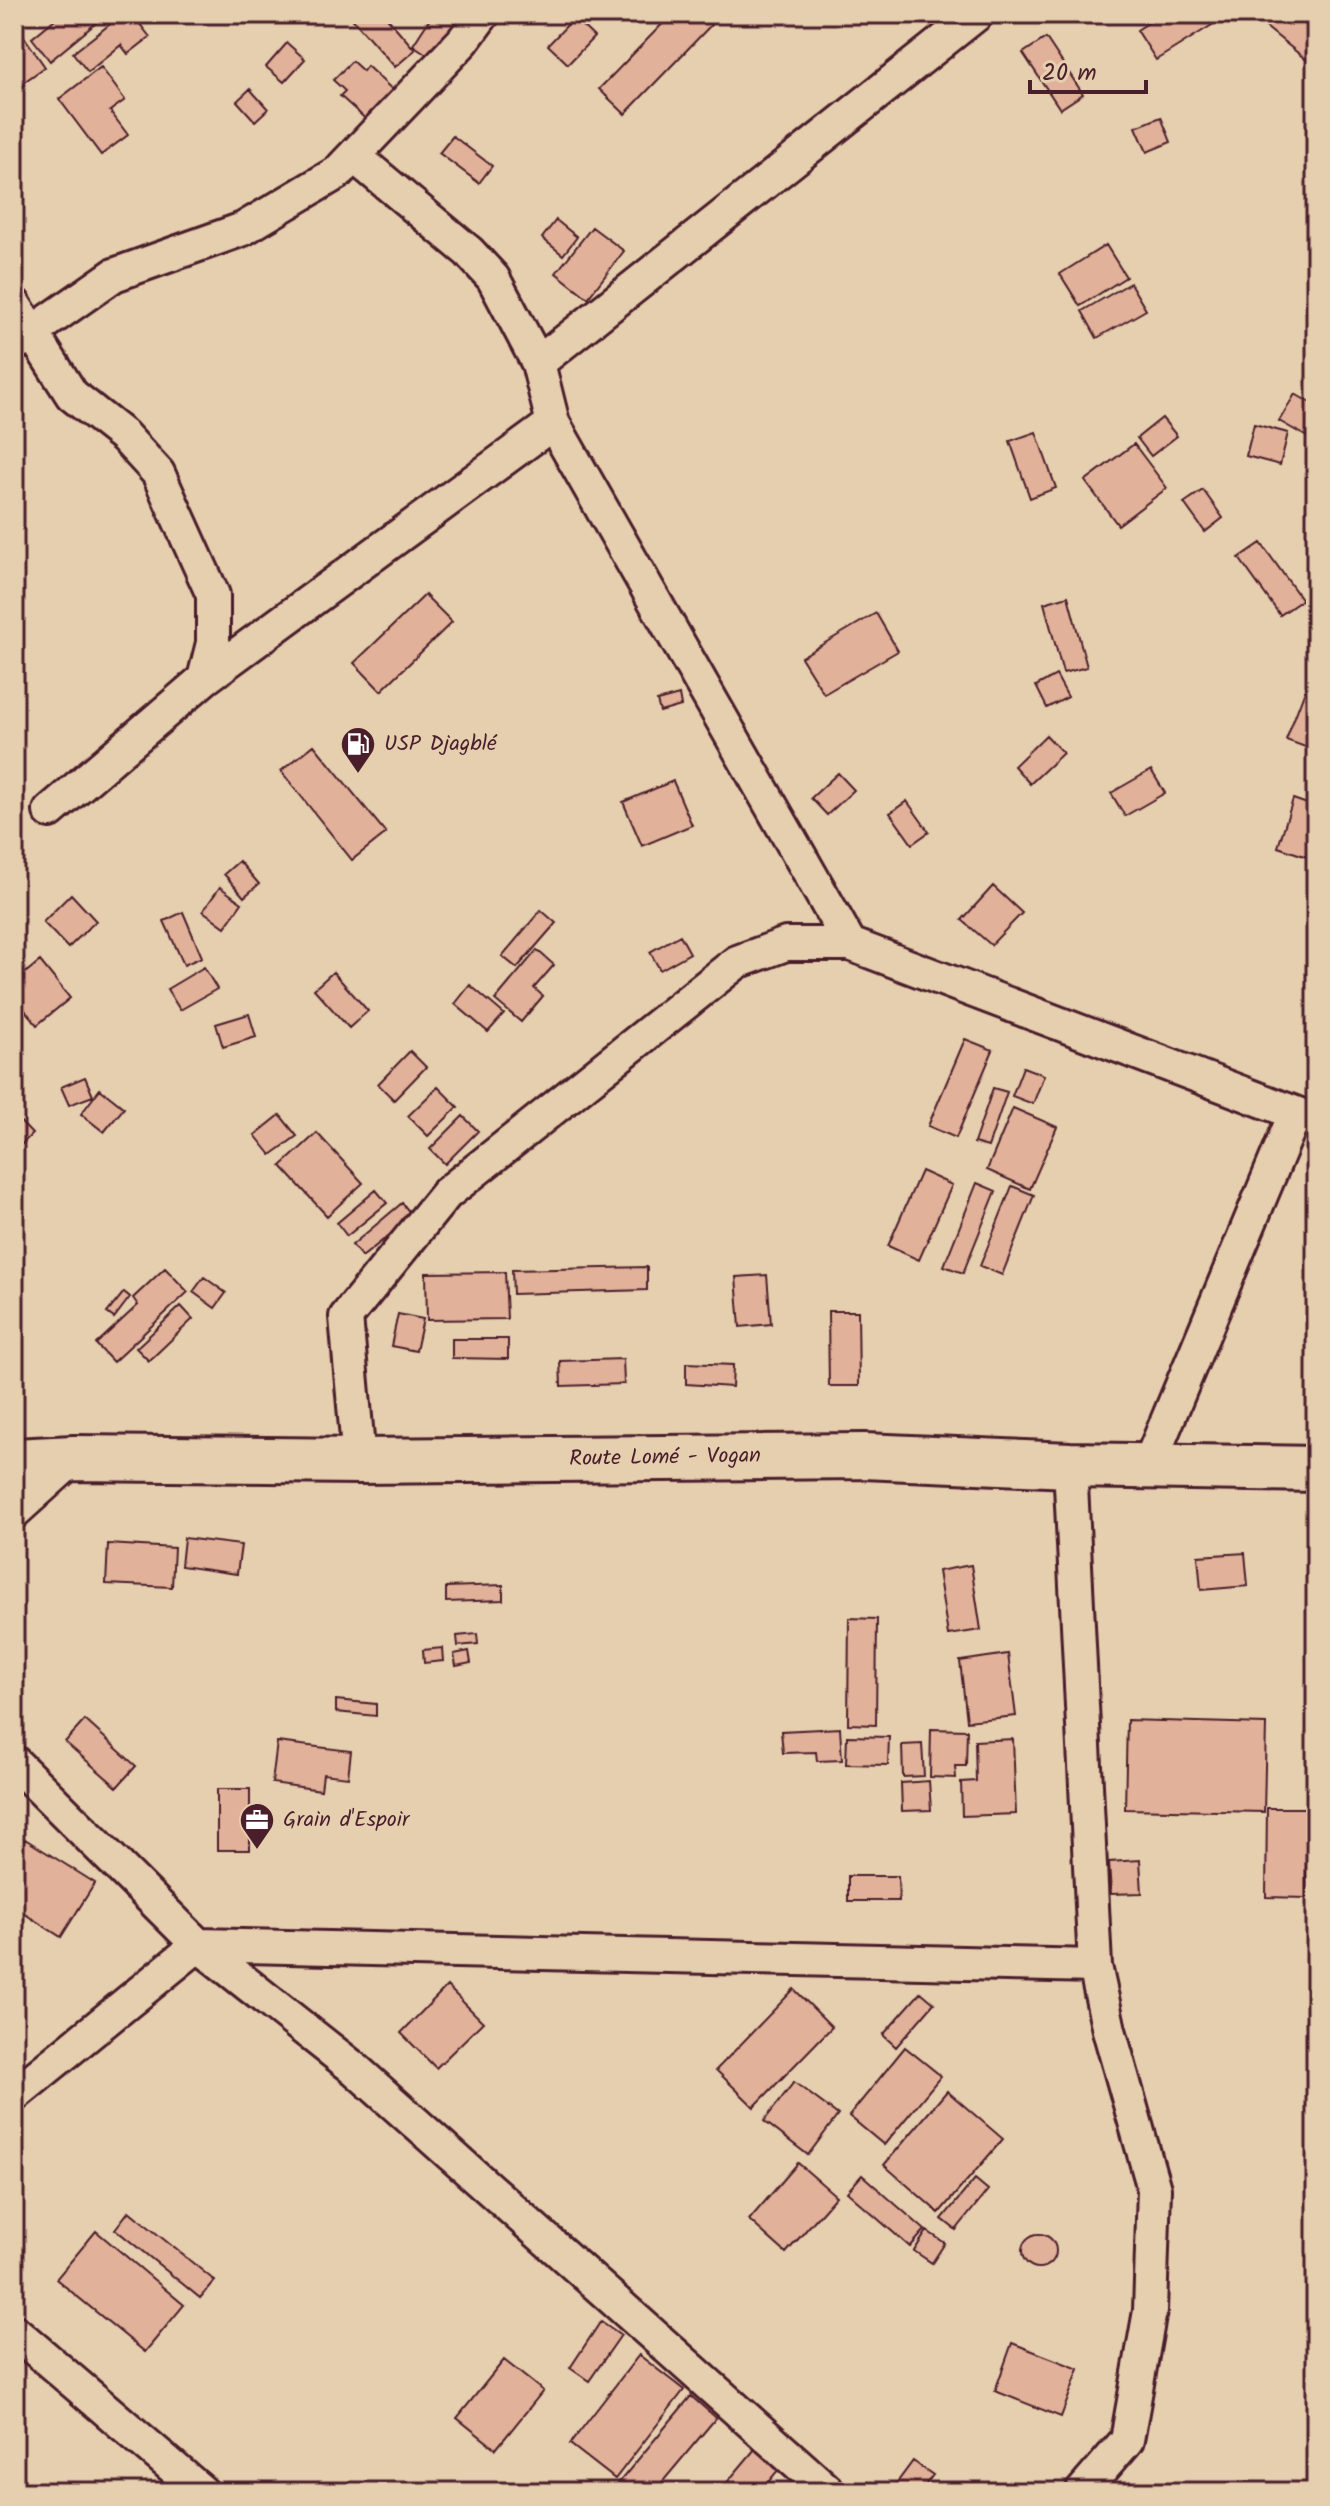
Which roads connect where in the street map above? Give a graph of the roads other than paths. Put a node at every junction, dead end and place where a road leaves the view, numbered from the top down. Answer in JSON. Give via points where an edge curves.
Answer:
{"nodes":[{"id":1,"x":483,"y":14,"type":"edge"},
{"id":2,"x":977,"y":14,"type":"edge"},
{"id":3,"x":354,"y":156,"type":"junction"},
{"id":4,"x":14,"y":304,"type":"edge"},
{"id":5,"x":23,"y":339,"type":"edge"},
{"id":6,"x":538,"y":363,"type":"junction"},
{"id":7,"x":553,"y":423,"type":"junction"},
{"id":8,"x":204,"y":679,"type":"junction"},
{"id":9,"x":50,"y":811,"type":"dead end"},
{"id":10,"x":850,"y":944,"type":"junction"},
{"id":11,"x":1306,"y":1118,"type":"edge"},
{"id":12,"x":74,"y":1458,"type":"junction"},
{"id":13,"x":14,"y":1461,"type":"edge"},
{"id":14,"x":359,"y":1461,"type":"junction"},
{"id":15,"x":1070,"y":1465,"type":"junction"},
{"id":16,"x":1148,"y":1467,"type":"junction"},
{"id":17,"x":1316,"y":1469,"type":"edge"},
{"id":18,"x":14,"y":1512,"type":"edge"},
{"id":19,"x":14,"y":1762,"type":"edge"},
{"id":20,"x":198,"y":1945,"type":"junction"},
{"id":21,"x":1095,"y":1966,"type":"junction"},
{"id":22,"x":14,"y":2095,"type":"edge"},
{"id":23,"x":14,"y":2331,"type":"edge"},
{"id":24,"x":202,"y":2492,"type":"edge"},
{"id":25,"x":829,"y":2492,"type":"edge"},
{"id":26,"x":1082,"y":2492,"type":"edge"}],
"edges":[{"from":1,"to":3,"type":"street"},
{"from":2,"to":6,"type":"street"},
{"from":3,"to":5,"type":"street","via":[[337,173],[243,229],[114,275]]},
{"from":3,"to":6,"type":"street","via":[[493,278]]},
{"from":4,"to":5,"type":"street"},
{"from":5,"to":8,"type":"street","via":[[72,395],[124,436],[158,473],[213,595],[213,643]]},
{"from":6,"to":7,"type":"street"},
{"from":7,"to":8,"type":"street"},
{"from":7,"to":10,"type":"street"},
{"from":8,"to":9,"type":"street"},
{"from":10,"to":11,"type":"street"},
{"from":10,"to":14,"type":"street","via":[[786,944],[737,962],[446,1194],[346,1317]]},
{"from":11,"to":16,"type":"street"},
{"from":12,"to":13,"type":"main road","name":"Route Lomé - Vogan"},
{"from":12,"to":14,"type":"main road","name":"Route Lomé - Vogan"},
{"from":12,"to":18,"type":"street"},
{"from":14,"to":15,"type":"main road","name":"Route Lomé - Vogan","via":[[864,1456]]},
{"from":15,"to":16,"type":"main road","name":"Route Lomé - Vogan"},
{"from":15,"to":21,"type":"street"},
{"from":16,"to":17,"type":"main road","name":"Route Lomé - Vogan"},
{"from":19,"to":20,"type":"street"},
{"from":20,"to":21,"type":"street"},
{"from":20,"to":22,"type":"street"},
{"from":20,"to":25,"type":"street","via":[[355,2069]]},
{"from":21,"to":26,"type":"street","via":[[1154,2189],[1150,2311],[1127,2440]]},
{"from":23,"to":24,"type":"street"}]}
